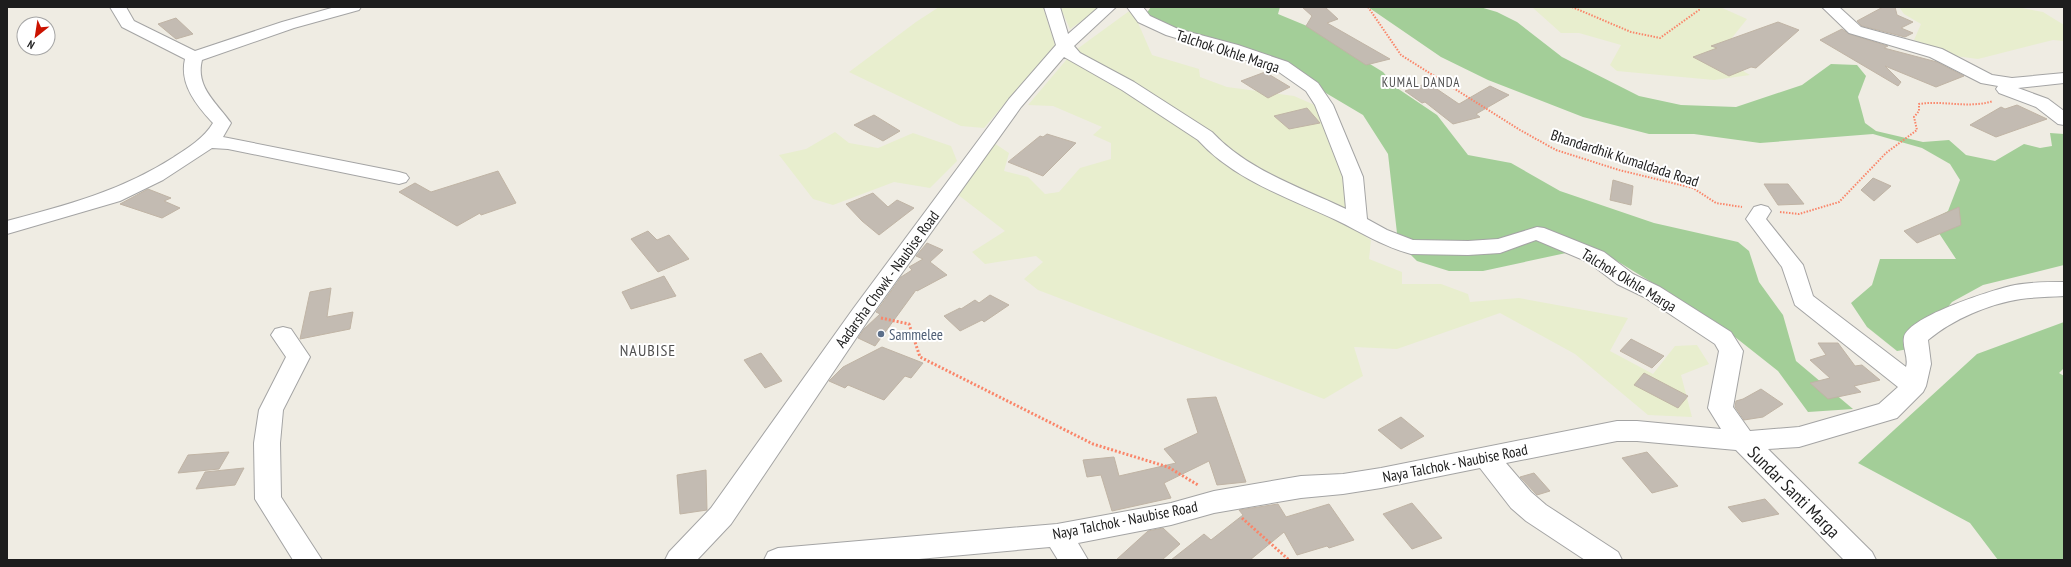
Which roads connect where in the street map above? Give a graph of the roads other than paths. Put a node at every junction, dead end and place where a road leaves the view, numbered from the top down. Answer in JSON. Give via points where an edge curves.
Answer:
{"nodes":[{"id":1,"x":118,"y":7,"type":"edge"},
{"id":2,"x":353,"y":7,"type":"edge"},
{"id":3,"x":1052,"y":7,"type":"edge"},
{"id":4,"x":1108,"y":7,"type":"edge"},
{"id":5,"x":1135,"y":7,"type":"edge"},
{"id":6,"x":1830,"y":7,"type":"edge"},
{"id":7,"x":1064,"y":46,"type":"junction"},
{"id":8,"x":194,"y":57,"type":"junction"},
{"id":9,"x":2064,"y":78,"type":"edge"},
{"id":10,"x":2005,"y":89,"type":"road end"},
{"id":11,"x":2064,"y":120,"type":"edge"},
{"id":12,"x":207,"y":142,"type":"junction"},
{"id":13,"x":399,"y":178,"type":"dead end"},
{"id":14,"x":1761,"y":211,"type":"road end"},
{"id":15,"x":1357,"y":222,"type":"junction"},
{"id":16,"x":7,"y":228,"type":"edge"},
{"id":17,"x":2064,"y":289,"type":"edge"},
{"id":18,"x":283,"y":336,"type":"dead end"},
{"id":19,"x":1914,"y":386,"type":"junction"},
{"id":20,"x":1743,"y":442,"type":"junction"},
{"id":21,"x":1486,"y":457,"type":"junction"},
{"id":22,"x":1056,"y":535,"type":"junction"},
{"id":23,"x":308,"y":560,"type":"edge"},
{"id":24,"x":679,"y":560,"type":"edge"},
{"id":25,"x":778,"y":560,"type":"edge"},
{"id":26,"x":1074,"y":560,"type":"edge"},
{"id":27,"x":1608,"y":560,"type":"edge"},
{"id":28,"x":1862,"y":560,"type":"edge"}],
"edges":[{"from":1,"to":8,"type":"street","via":[[128,24]]},
{"from":2,"to":8,"type":"street","via":[[281,27]]},
{"from":3,"to":7,"type":"street"},
{"from":4,"to":7,"type":"street","name":"Aadarsha Chowk - Naubise Road"},
{"from":5,"to":15,"type":"street","name":"Talchok Okhle Marga","via":[[1144,19],[1172,32],[1282,66],[1312,87],[1324,105],[1353,177]]},
{"from":6,"to":9,"type":"street","via":[[1855,30],[1936,54],[1987,79],[2012,83]]},
{"from":7,"to":15,"type":"street","via":[[1074,57],[1128,86],[1205,136],[1241,167]]},
{"from":7,"to":24,"type":"street","name":"Aadarsha Chowk - Naubise Road","via":[[1015,103],[861,314],[721,516]]},
{"from":8,"to":12,"type":"street","via":[[192,79],[205,105],[222,123]]},
{"from":10,"to":11,"type":"street","via":[[2042,103]]},
{"from":12,"to":13,"type":"street","via":[[228,143]]},
{"from":12,"to":16,"type":"street","via":[[156,176],[114,197]]},
{"from":14,"to":19,"type":"street","via":[[1756,219],[1792,265],[1803,300]]},
{"from":15,"to":20,"type":"street","name":"Talchok Okhle Marga","via":[[1380,235],[1411,247],[1500,246],[1537,233],[1596,257],[1625,280],[1652,292],[1723,338],[1731,351],[1720,408]]},
{"from":17,"to":19,"type":"street","via":[[2009,294],[1949,315],[1924,330],[1916,337],[1919,364]]},
{"from":18,"to":23,"type":"street","via":[[298,357],[271,410],[267,443],[268,499]]},
{"from":19,"to":20,"type":"street","name":"Naya Talchok - Naubise Road","via":[[1888,411],[1799,438]]},
{"from":20,"to":21,"type":"street","name":"Naya Talchok - Naubise Road","via":[[1617,431]]},
{"from":20,"to":28,"type":"street","name":"Sundar Santi Marga"},
{"from":21,"to":22,"type":"street","name":"Naya Talchok - Naubise Road","via":[[1343,484],[1301,487],[1222,501],[1171,514]]},
{"from":21,"to":27,"type":"street","via":[[1521,500],[1536,513]]},
{"from":22,"to":25,"type":"street","name":"Naya Talchok - Naubise Road"},
{"from":22,"to":26,"type":"street"}]}
